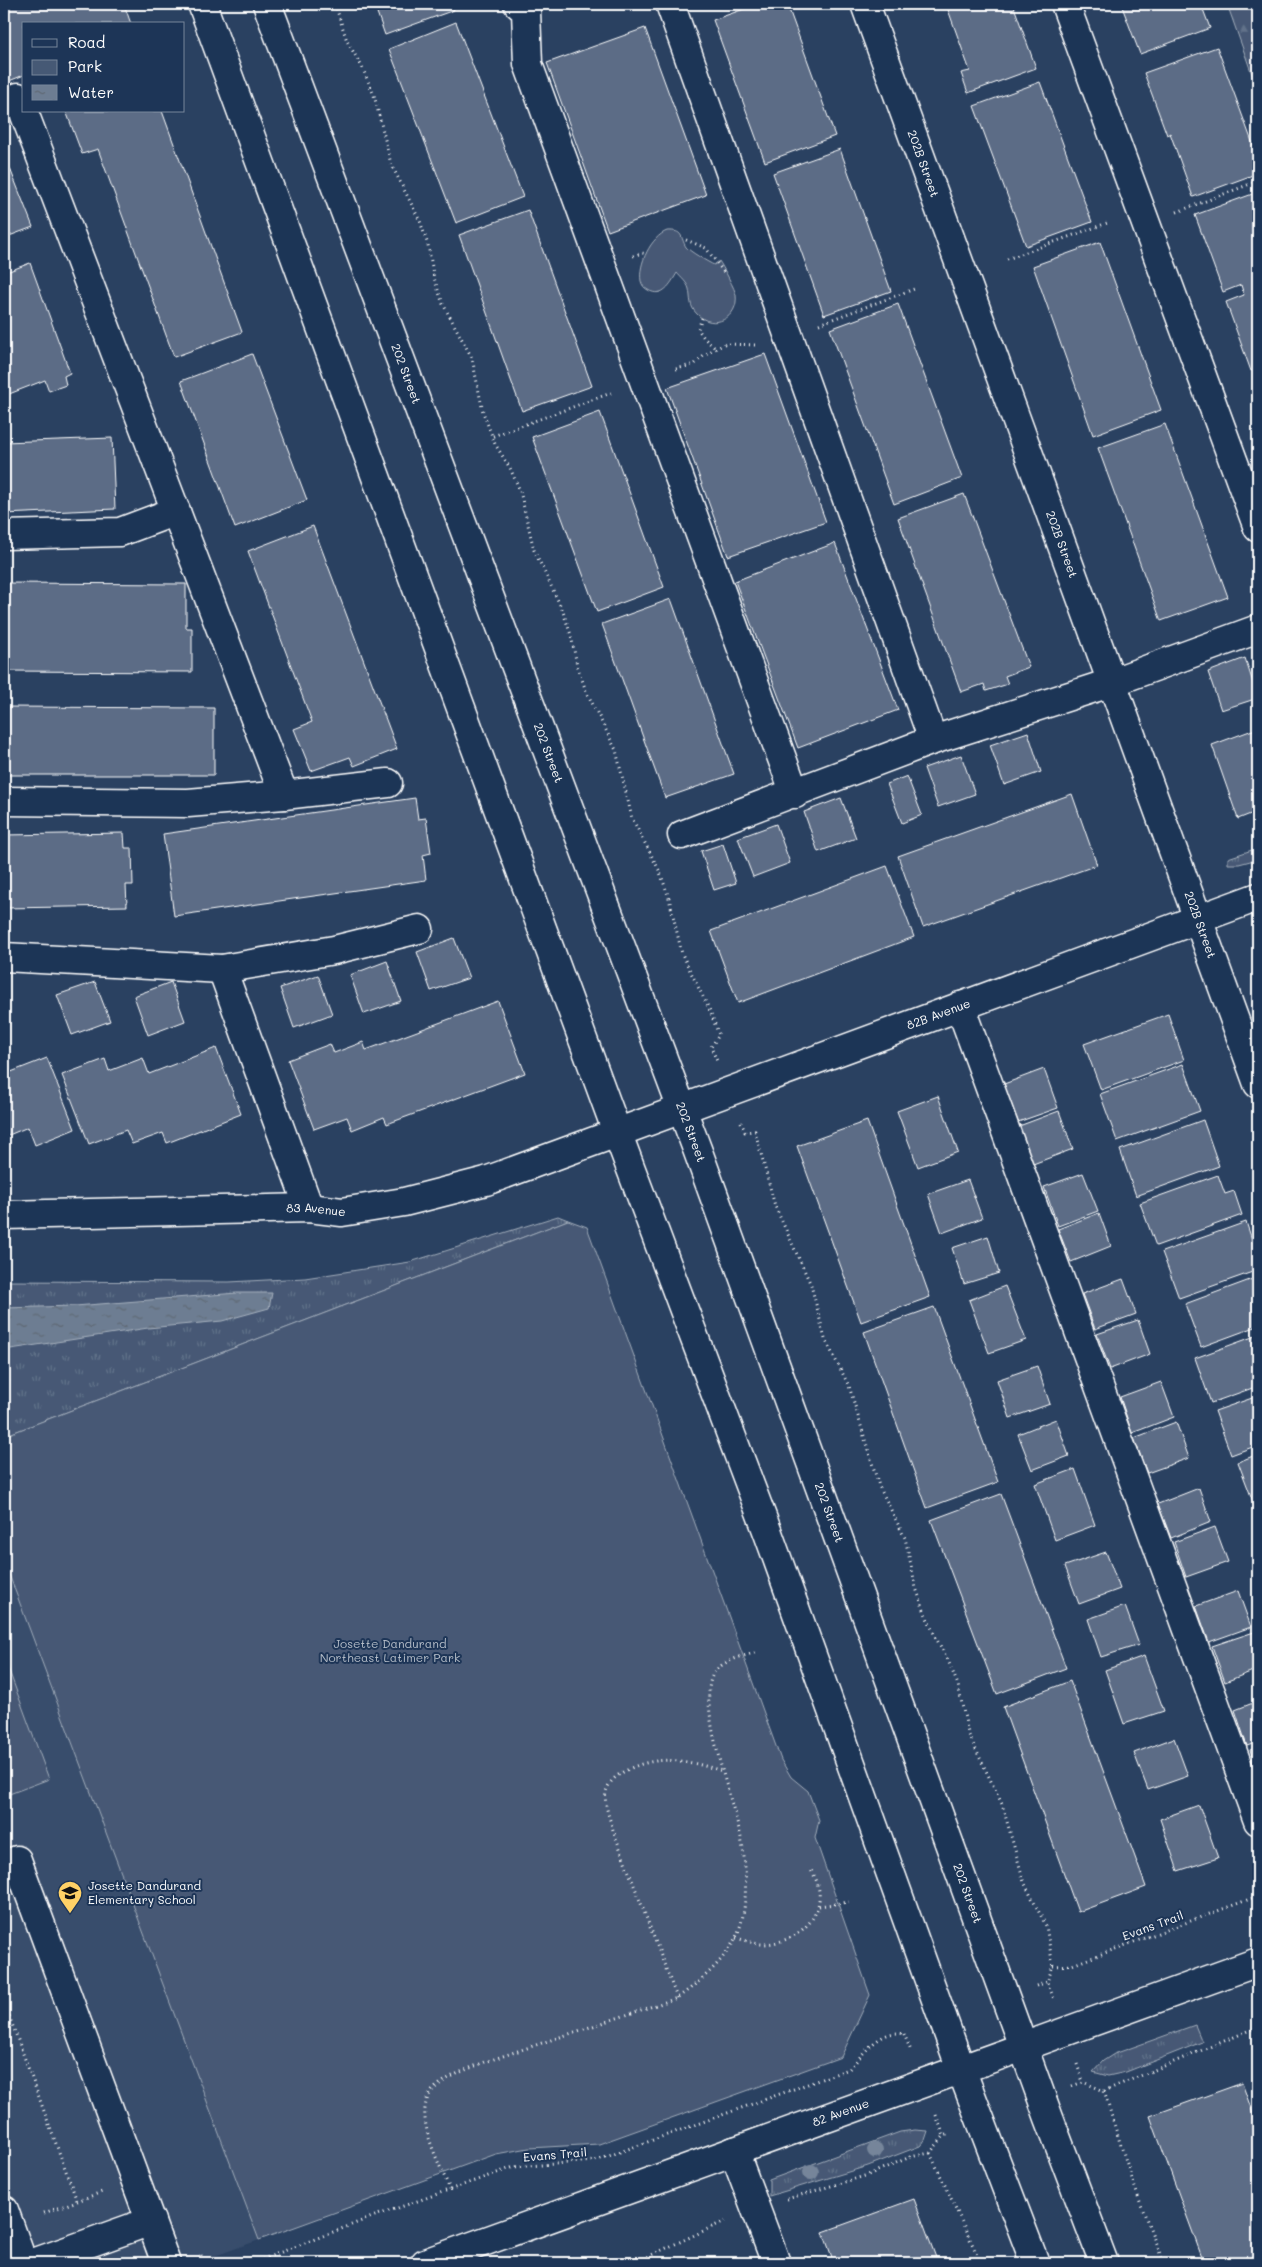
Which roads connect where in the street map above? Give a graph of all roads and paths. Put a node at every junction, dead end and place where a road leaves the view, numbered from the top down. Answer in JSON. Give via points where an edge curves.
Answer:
{"nodes":[{"id":1,"x":202,"y":4,"type":"edge"},
{"id":2,"x":267,"y":4,"type":"edge"},
{"id":3,"x":335,"y":4,"type":"edge"},
{"id":4,"x":670,"y":4,"type":"edge"},
{"id":5,"x":865,"y":4,"type":"edge"},
{"id":6,"x":1065,"y":4,"type":"edge"},
{"id":7,"x":530,"y":6,"type":"edge"},
{"id":8,"x":15,"y":98,"type":"edge"},
{"id":9,"x":1258,"y":181,"type":"edge"},
{"id":10,"x":1144,"y":217,"type":"junction"},
{"id":11,"x":686,"y":240,"type":"dead end"},
{"id":12,"x":1007,"y":259,"type":"dead end"},
{"id":13,"x":718,"y":262,"type":"dead end"},
{"id":14,"x":917,"y":288,"type":"dead end"},
{"id":15,"x":702,"y":318,"type":"dead end"},
{"id":16,"x":788,"y":336,"type":"junction"},
{"id":17,"x":715,"y":348,"type":"dead end"},
{"id":18,"x":176,"y":511,"type":"junction"},
{"id":19,"x":1258,"y":528,"type":"edge"},
{"id":20,"x":4,"y":534,"type":"edge"},
{"id":21,"x":1258,"y":629,"type":"edge"},
{"id":22,"x":1113,"y":682,"type":"junction"},
{"id":23,"x":933,"y":740,"type":"junction"},
{"id":24,"x":388,"y":783,"type":"dead end"},
{"id":25,"x":795,"y":794,"type":"junction"},
{"id":26,"x":284,"y":795,"type":"junction"},
{"id":27,"x":4,"y":801,"type":"edge"},
{"id":28,"x":682,"y":835,"type":"dead end"},
{"id":29,"x":1258,"y":897,"type":"edge"},
{"id":30,"x":1200,"y":918,"type":"junction"},
{"id":31,"x":419,"y":929,"type":"dead end"},
{"id":32,"x":4,"y":957,"type":"edge"},
{"id":33,"x":222,"y":969,"type":"junction"},
{"id":34,"x":960,"y":1006,"type":"junction"},
{"id":35,"x":711,"y":1046,"type":"dead end"},
{"id":36,"x":1258,"y":1084,"type":"edge"},
{"id":37,"x":682,"y":1109,"type":"junction"},
{"id":38,"x":617,"y":1132,"type":"junction"},
{"id":39,"x":745,"y":1132,"type":"dead end"},
{"id":40,"x":309,"y":1208,"type":"junction"},
{"id":41,"x":4,"y":1215,"type":"edge"},
{"id":42,"x":758,"y":1652,"type":"dead end"},
{"id":43,"x":722,"y":1772,"type":"junction"},
{"id":44,"x":1258,"y":1821,"type":"edge"},
{"id":45,"x":4,"y":1865,"type":"edge"},
{"id":46,"x":811,"y":1870,"type":"dead end"},
{"id":47,"x":1258,"y":1896,"type":"edge"},
{"id":48,"x":849,"y":1902,"type":"dead end"},
{"id":49,"x":819,"y":1906,"type":"junction"},
{"id":50,"x":736,"y":1938,"type":"junction"},
{"id":51,"x":1258,"y":1962,"type":"edge"},
{"id":52,"x":1053,"y":1966,"type":"junction"},
{"id":53,"x":1047,"y":1982,"type":"dead end"},
{"id":54,"x":677,"y":1998,"type":"junction"},
{"id":55,"x":4,"y":2002,"type":"edge"},
{"id":56,"x":1258,"y":2027,"type":"edge"},
{"id":57,"x":904,"y":2034,"type":"dead end"},
{"id":58,"x":1024,"y":2046,"type":"junction"},
{"id":59,"x":962,"y":2069,"type":"junction"},
{"id":60,"x":1083,"y":2082,"type":"dead end"},
{"id":61,"x":1104,"y":2091,"type":"junction"},
{"id":62,"x":734,"y":2151,"type":"junction"},
{"id":63,"x":930,"y":2153,"type":"dead end"},
{"id":64,"x":106,"y":2190,"type":"dead end"},
{"id":65,"x":450,"y":2190,"type":"junction"},
{"id":66,"x":78,"y":2202,"type":"junction"},
{"id":67,"x":4,"y":2210,"type":"edge"},
{"id":68,"x":44,"y":2213,"type":"dead end"},
{"id":69,"x":150,"y":2221,"type":"junction"},
{"id":70,"x":23,"y":2263,"type":"edge"},
{"id":71,"x":33,"y":2263,"type":"edge"},
{"id":72,"x":166,"y":2263,"type":"edge"},
{"id":73,"x":253,"y":2263,"type":"edge"},
{"id":74,"x":425,"y":2263,"type":"edge"},
{"id":75,"x":776,"y":2263,"type":"edge"},
{"id":76,"x":981,"y":2263,"type":"edge"},
{"id":77,"x":1035,"y":2263,"type":"edge"},
{"id":78,"x":1104,"y":2263,"type":"edge"},
{"id":79,"x":1164,"y":2263,"type":"edge"}],
"edges":[{"from":1,"to":38,"type":"main road"},
{"from":2,"to":37,"type":"main road","name":"202 Street"},
{"from":3,"to":35,"type":"path","via":[[347,41],[374,95],[391,164],[420,221],[443,304],[472,358],[483,412],[495,444],[520,491],[534,550],[562,609],[586,691],[616,750],[632,818],[660,872],[682,954],[719,1035]]},
{"from":4,"to":16,"type":"main road"},
{"from":5,"to":22,"type":"main road","name":"202B Street"},
{"from":6,"to":10,"type":"main road"},
{"from":7,"to":25,"type":"main road","via":[[528,64]]},
{"from":8,"to":18,"type":"main road"},
{"from":9,"to":10,"type":"path"},
{"from":10,"to":12,"type":"path"},
{"from":10,"to":19,"type":"main road"},
{"from":11,"to":13,"type":"path","via":[[706,248],[725,274]]},
{"from":14,"to":16,"type":"path"},
{"from":15,"to":17,"type":"path","via":[[698,328]]},
{"from":16,"to":23,"type":"main road"},
{"from":18,"to":20,"type":"main road","via":[[120,532]]},
{"from":18,"to":26,"type":"main road"},
{"from":21,"to":22,"type":"main road"},
{"from":22,"to":23,"type":"main road"},
{"from":22,"to":30,"type":"main road","name":"202B Street"},
{"from":23,"to":25,"type":"main road"},
{"from":24,"to":26,"type":"main road"},
{"from":25,"to":28,"type":"main road"},
{"from":26,"to":27,"type":"main road","via":[[188,803]]},
{"from":29,"to":30,"type":"main road","name":"82B Avenue"},
{"from":30,"to":34,"type":"main road","name":"82B Avenue"},
{"from":30,"to":36,"type":"main road","name":"202B Street"},
{"from":31,"to":33,"type":"main road","via":[[334,950]]},
{"from":32,"to":33,"type":"main road"},
{"from":33,"to":40,"type":"main road"},
{"from":34,"to":37,"type":"main road","name":"82B Avenue"},
{"from":34,"to":44,"type":"main road"},
{"from":37,"to":38,"type":"main road","name":"82B Avenue"},
{"from":37,"to":58,"type":"main road","name":"202 Street"},
{"from":38,"to":40,"type":"main road","name":"83 Avenue","via":[[486,1181],[404,1202],[342,1212]]},
{"from":38,"to":59,"type":"main road","via":[[764,1523]]},
{"from":39,"to":52,"type":"path","via":[[755,1131],[775,1206],[810,1284],[825,1339],[849,1386],[879,1486],[905,1538],[916,1588],[958,1685],[968,1733],[1002,1804],[1024,1882],[1046,1926]]},
{"from":40,"to":41,"type":"main road","name":"83 Avenue"},
{"from":42,"to":43,"type":"path","via":[[728,1662],[715,1671],[709,1686],[709,1710]]},
{"from":43,"to":50,"type":"path","via":[[742,1840],[745,1866],[744,1902]]},
{"from":43,"to":54,"type":"path","via":[[694,1762],[664,1759],[624,1771],[606,1790],[613,1830]]},
{"from":45,"to":69,"type":"main road","via":[[17,1860]]},
{"from":46,"to":49,"type":"path","via":[[819,1886]]},
{"from":47,"to":52,"type":"path","name":"Evans Trail","via":[[1072,1965]]},
{"from":48,"to":49,"type":"path"},
{"from":49,"to":50,"type":"path","via":[[809,1923],[790,1937],[764,1944]]},
{"from":50,"to":54,"type":"path","via":[[709,1971]]},
{"from":51,"to":58,"type":"main road","name":"82 Avenue"},
{"from":52,"to":53,"type":"path"},
{"from":54,"to":65,"type":"path","via":[[485,2062],[436,2087],[426,2099],[424,2112],[427,2131]]},
{"from":55,"to":66,"type":"path"},
{"from":56,"to":61,"type":"path"},
{"from":57,"to":65,"type":"path","name":"Evans Trail","via":[[896,2032],[879,2038],[849,2069],[595,2161],[514,2167]]},
{"from":58,"to":59,"type":"main road","name":"82 Avenue"},
{"from":58,"to":78,"type":"main road","name":"202 Street"},
{"from":59,"to":62,"type":"main road","name":"82 Avenue"},
{"from":59,"to":77,"type":"main road"},
{"from":60,"to":61,"type":"path"},
{"from":61,"to":79,"type":"path","via":[[1144,2215]]},
{"from":62,"to":74,"type":"main road","name":"82 Avenue"},
{"from":62,"to":75,"type":"main road"},
{"from":63,"to":76,"type":"path"},
{"from":64,"to":66,"type":"path"},
{"from":65,"to":73,"type":"path","name":"Evans Trail","via":[[372,2216]]},
{"from":66,"to":68,"type":"path"},
{"from":67,"to":70,"type":"main road"},
{"from":69,"to":71,"type":"main road"},
{"from":69,"to":72,"type":"main road"}]}
